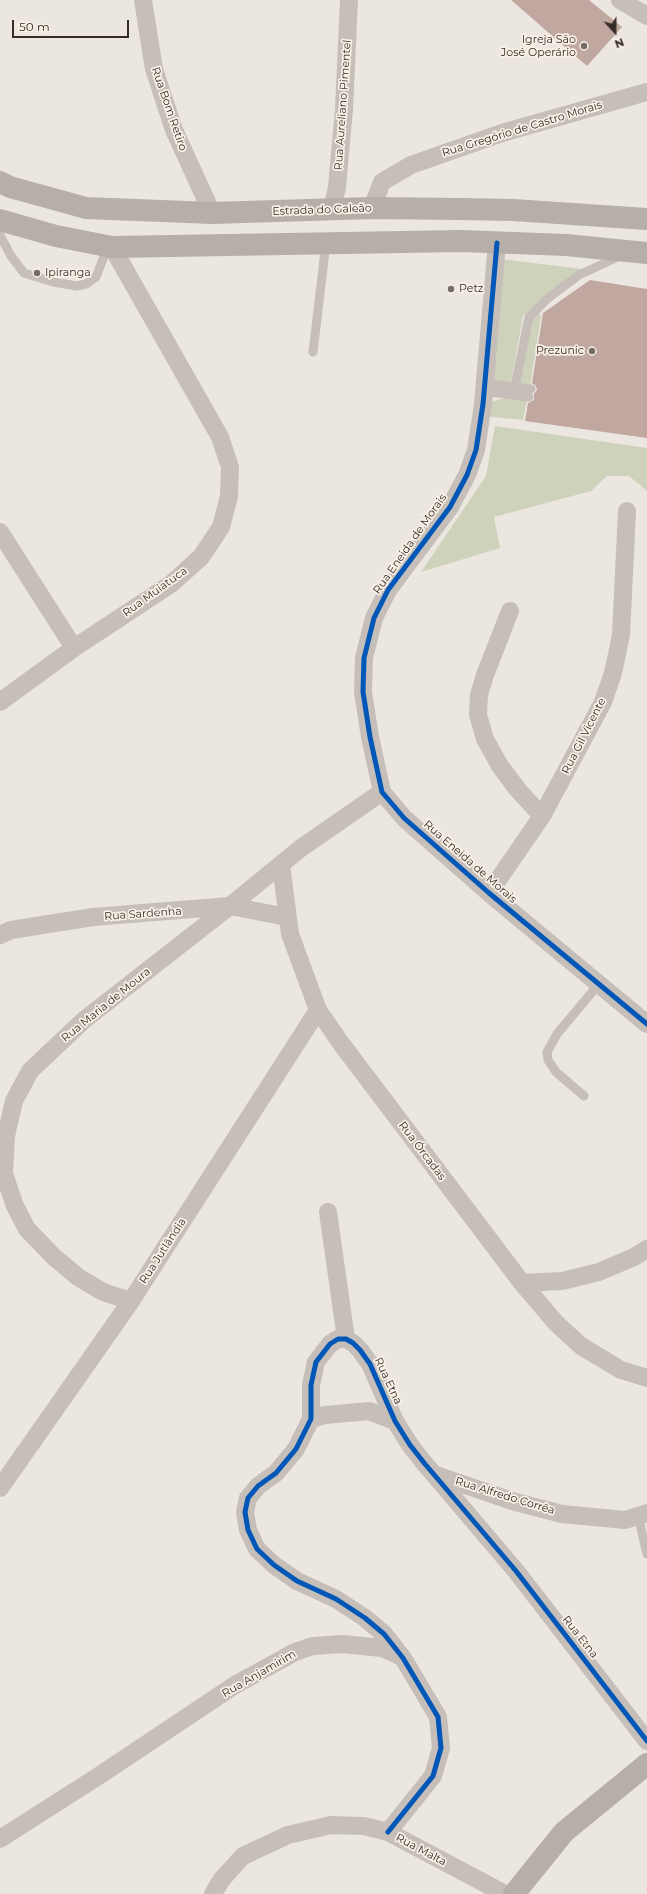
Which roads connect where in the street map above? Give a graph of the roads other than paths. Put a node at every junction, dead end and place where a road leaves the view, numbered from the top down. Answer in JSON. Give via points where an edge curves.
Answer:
{"nodes":[{"id":1,"x":142,"y":0,"type":"edge"},
{"id":2,"x":349,"y":0,"type":"edge"},
{"id":3,"x":620,"y":0,"type":"edge"},
{"id":4,"x":647,"y":16,"type":"edge"},
{"id":5,"x":647,"y":92,"type":"edge"},
{"id":6,"x":0,"y":182,"type":"edge"},
{"id":7,"x":372,"y":208,"type":"junction"},
{"id":8,"x":332,"y":209,"type":"junction"},
{"id":9,"x":212,"y":213,"type":"junction"},
{"id":10,"x":647,"y":219,"type":"edge"},
{"id":11,"x":0,"y":220,"type":"edge"},
{"id":12,"x":0,"y":235,"type":"edge"},
{"id":13,"x":326,"y":243,"type":"junction"},
{"id":14,"x":497,"y":243,"type":"junction"},
{"id":15,"x":110,"y":246,"type":"junction"},
{"id":16,"x":639,"y":251,"type":"edge"},
{"id":17,"x":312,"y":352,"type":"dead end"},
{"id":18,"x":483,"y":387,"type":"junction"},
{"id":19,"x":515,"y":387,"type":"junction"},
{"id":20,"x":627,"y":511,"type":"dead end"},
{"id":21,"x":0,"y":532,"type":"edge"},
{"id":22,"x":510,"y":611,"type":"dead end"},
{"id":23,"x":74,"y":648,"type":"junction"},
{"id":24,"x":0,"y":702,"type":"edge"},
{"id":25,"x":382,"y":792,"type":"junction"},
{"id":26,"x":542,"y":816,"type":"junction"},
{"id":27,"x":281,"y":865,"type":"junction"},
{"id":28,"x":489,"y":894,"type":"junction"},
{"id":29,"x":230,"y":906,"type":"junction"},
{"id":30,"x":287,"y":917,"type":"junction"},
{"id":31,"x":0,"y":935,"type":"edge"},
{"id":32,"x":598,"y":985,"type":"junction"},
{"id":33,"x":318,"y":1010,"type":"junction"},
{"id":34,"x":647,"y":1024,"type":"edge"},
{"id":35,"x":584,"y":1096,"type":"dead end"},
{"id":36,"x":328,"y":1212,"type":"dead end"},
{"id":37,"x":647,"y":1249,"type":"edge"},
{"id":38,"x":522,"y":1283,"type":"junction"},
{"id":39,"x":131,"y":1301,"type":"junction"},
{"id":40,"x":346,"y":1339,"type":"junction"},
{"id":41,"x":647,"y":1378,"type":"edge"},
{"id":42,"x":311,"y":1419,"type":"junction"},
{"id":43,"x":396,"y":1421,"type":"junction"},
{"id":44,"x":435,"y":1474,"type":"junction"},
{"id":45,"x":0,"y":1488,"type":"edge"},
{"id":46,"x":642,"y":1514,"type":"edge"},
{"id":47,"x":647,"y":1554,"type":"edge"},
{"id":48,"x":403,"y":1658,"type":"junction"},
{"id":49,"x":647,"y":1741,"type":"edge"},
{"id":50,"x":647,"y":1764,"type":"edge"},
{"id":51,"x":388,"y":1832,"type":"junction"},
{"id":52,"x":0,"y":1839,"type":"edge"},
{"id":53,"x":212,"y":1894,"type":"edge"},
{"id":54,"x":505,"y":1894,"type":"edge"},
{"id":55,"x":514,"y":1894,"type":"edge"}],
"edges":[{"from":1,"to":9,"type":"street","name":"Rua Bom Retiro","via":[[156,76],[177,138]]},
{"from":2,"to":8,"type":"street","name":"Rua Aureliano Pimentel","via":[[344,109],[337,187]]},
{"from":3,"to":4,"type":"street"},
{"from":5,"to":7,"type":"street","name":"Rua Gregório de Castro Morais","via":[[502,133],[410,165],[382,182]]},
{"from":6,"to":9,"type":"main road","name":"Estrada do Galeão","via":[[86,208]]},
{"from":7,"to":8,"type":"main road","name":"Estrada do Galeão"},
{"from":7,"to":10,"type":"main road","name":"Estrada do Galeão","via":[[513,210]]},
{"from":8,"to":9,"type":"main road","name":"Estrada do Galeão"},
{"from":10,"to":14,"type":"main road","via":[[602,223],[523,218],[512,220],[501,228]]},
{"from":11,"to":15,"type":"main road","via":[[56,236]]},
{"from":12,"to":15,"type":"lane","via":[[24,273],[77,286],[86,284],[96,277]]},
{"from":13,"to":14,"type":"main road"},
{"from":13,"to":15,"type":"main road"},
{"from":13,"to":17,"type":"lane"},
{"from":14,"to":16,"type":"main road"},
{"from":14,"to":18,"type":"street","name":"Rua Eneida de Morais"},
{"from":15,"to":23,"type":"street","name":"Rua Muiatuca","via":[[220,437],[230,467],[229,496],[221,527],[201,557],[171,584]]},
{"from":16,"to":19,"type":"lane","via":[[579,275],[547,299],[529,317]]},
{"from":18,"to":19,"type":"lane"},
{"from":18,"to":19,"type":"lane","via":[[530,393]]},
{"from":18,"to":25,"type":"street","name":"Rua Eneida de Morais","via":[[476,450],[467,475],[450,507],[388,590],[374,618],[364,658],[363,692]]},
{"from":20,"to":26,"type":"street","name":"Rua Gil Vicente","via":[[621,635],[614,672],[603,702]]},
{"from":21,"to":23,"type":"street"},
{"from":22,"to":26,"type":"street","via":[[485,675],[479,695],[478,715],[485,739],[500,766]]},
{"from":23,"to":24,"type":"street","name":"Rua Muiatuca"},
{"from":25,"to":27,"type":"street","name":"Rua Maria de Moura"},
{"from":25,"to":28,"type":"street","name":"Rua Eneida de Morais","via":[[404,818]]},
{"from":26,"to":28,"type":"street","name":"Rua Gil Vicente"},
{"from":27,"to":29,"type":"street","name":"Rua Maria de Moura"},
{"from":27,"to":30,"type":"street","name":"Rua Órcadas"},
{"from":28,"to":32,"type":"street","name":"Rua Eneida de Morais"},
{"from":29,"to":30,"type":"street","name":"Rua Sardenha"},
{"from":29,"to":31,"type":"street","name":"Rua Sardenha","via":[[93,917],[11,930]]},
{"from":29,"to":39,"type":"street","name":"Rua Maria de Moura","via":[[84,1020],[30,1071],[14,1101],[6,1136],[4,1174],[15,1206],[27,1229],[78,1277],[103,1292]]},
{"from":30,"to":33,"type":"street","name":"Rua Órcadas","via":[[290,934]]},
{"from":32,"to":34,"type":"street","name":"Rua Eneida de Morais"},
{"from":32,"to":35,"type":"lane","via":[[557,1034],[547,1052],[548,1060],[556,1072]]},
{"from":33,"to":38,"type":"street","name":"Rua Órcadas"},
{"from":33,"to":39,"type":"street","name":"Rua Jutlândia"},
{"from":36,"to":40,"type":"street"},
{"from":37,"to":38,"type":"street","via":[[599,1272],[562,1281]]},
{"from":38,"to":41,"type":"street","name":"Rua Órcadas","via":[[556,1323],[581,1346],[621,1370]]},
{"from":39,"to":45,"type":"street","name":"Rua Jutlândia"},
{"from":40,"to":42,"type":"street","via":[[338,1339],[330,1344],[316,1362],[311,1385]]},
{"from":40,"to":43,"type":"street","name":"Rua Etna","via":[[353,1343],[370,1364]]},
{"from":42,"to":43,"type":"street","via":[[325,1415],[369,1411]]},
{"from":42,"to":48,"type":"street","via":[[296,1449],[276,1473],[258,1486],[248,1498],[245,1512],[248,1530],[258,1549],[274,1565],[297,1581],[336,1599],[365,1618],[384,1634]]},
{"from":43,"to":44,"type":"street","name":"Rua Etna","via":[[425,1464]]},
{"from":44,"to":46,"type":"street","name":"Rua Alfredo Corrêa","via":[[512,1501],[562,1514],[625,1520]]},
{"from":44,"to":49,"type":"street","name":"Rua Etna","via":[[516,1571]]},
{"from":46,"to":47,"type":"lane"},
{"from":48,"to":51,"type":"street","via":[[438,1717],[441,1748],[433,1776]]},
{"from":48,"to":52,"type":"street","name":"Rua Anjamirim","via":[[382,1648],[342,1644],[314,1646],[295,1652],[235,1685]]},
{"from":50,"to":55,"type":"main road","via":[[564,1832]]},
{"from":51,"to":53,"type":"street","name":"Rua Malta","via":[[364,1826],[331,1825],[288,1835],[243,1856]]},
{"from":51,"to":54,"type":"street","name":"Rua Malta"}]}
